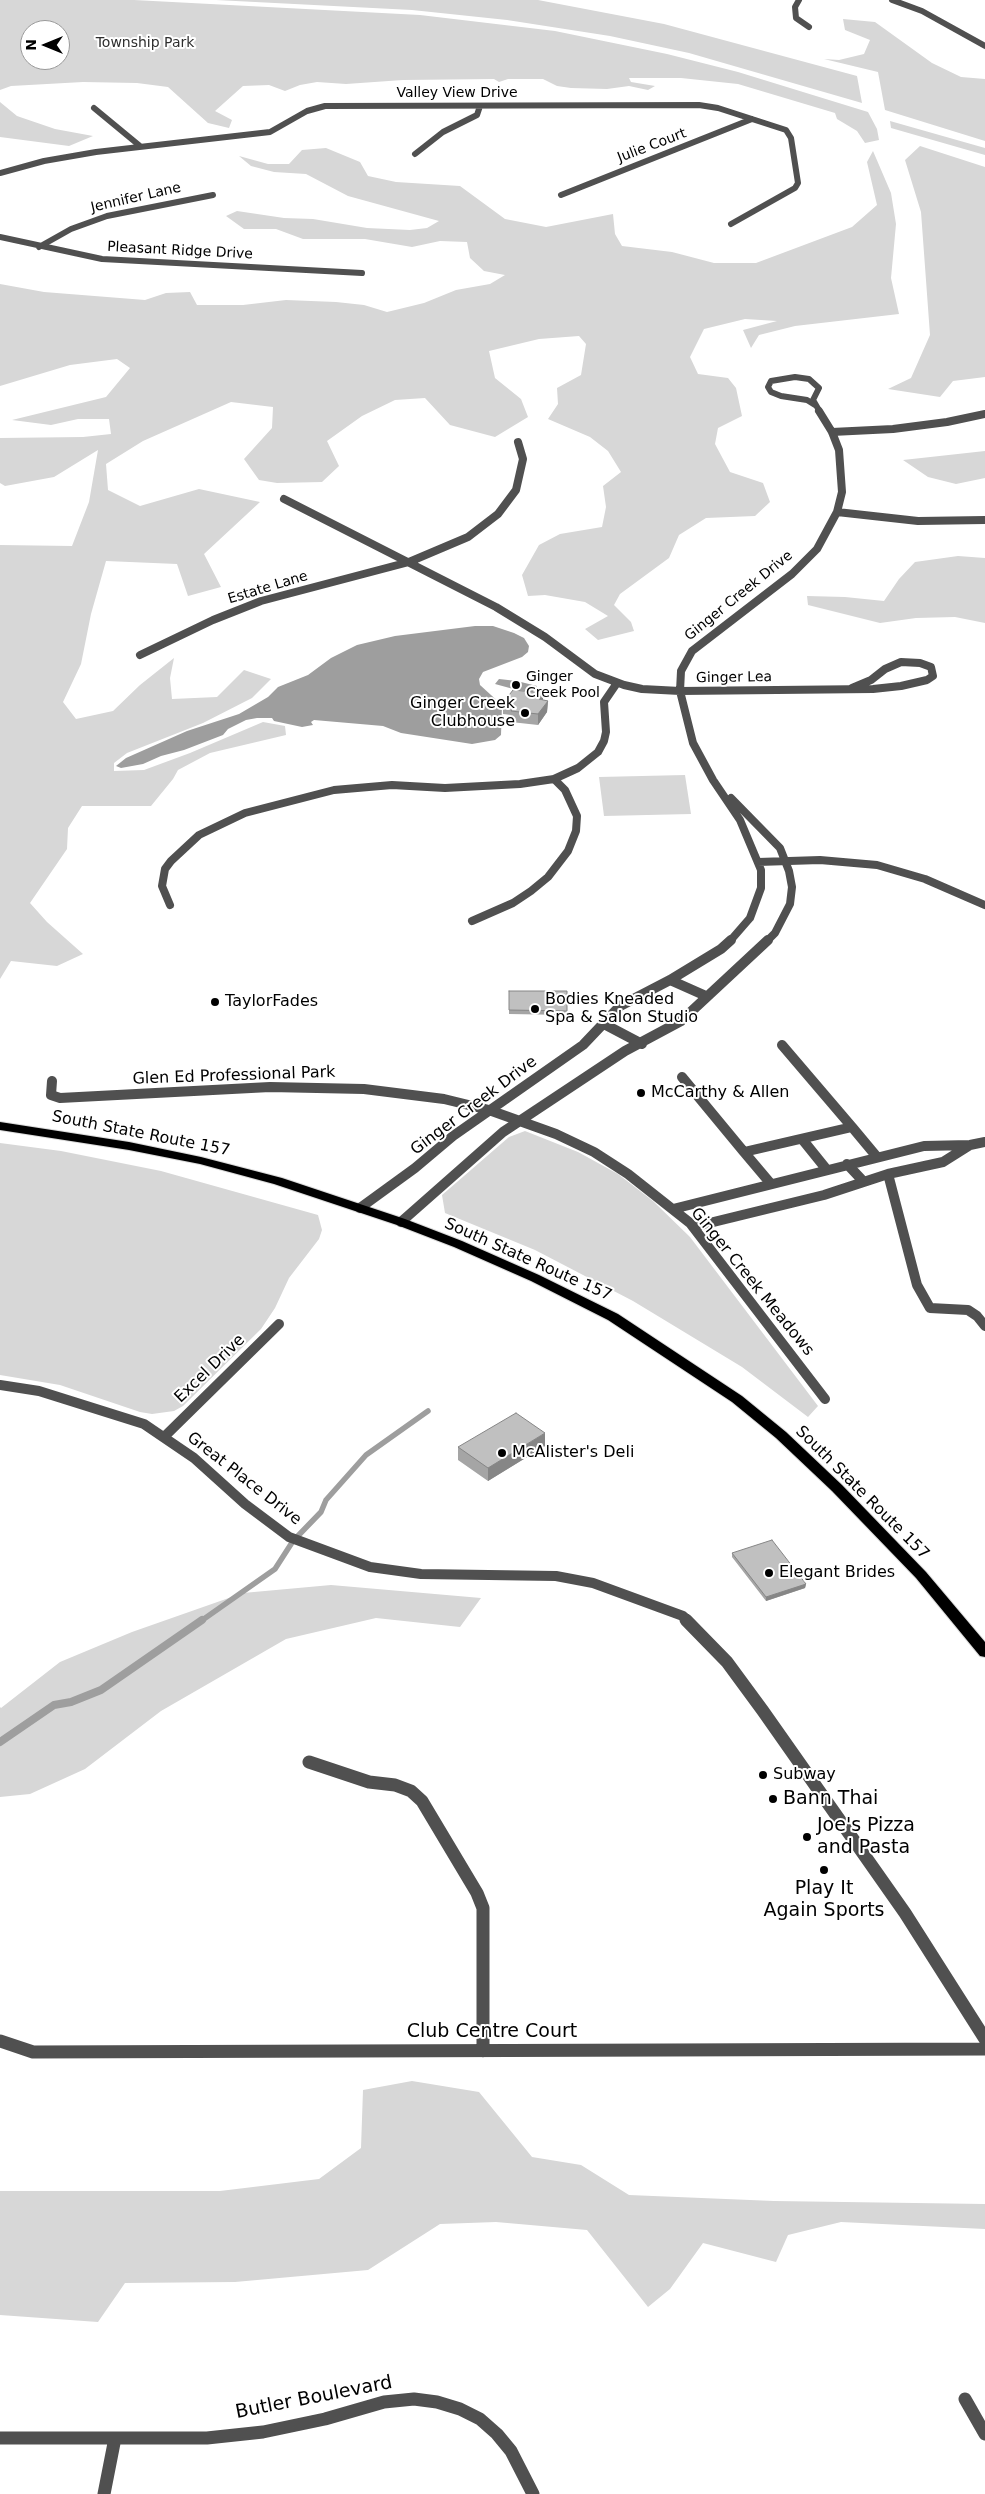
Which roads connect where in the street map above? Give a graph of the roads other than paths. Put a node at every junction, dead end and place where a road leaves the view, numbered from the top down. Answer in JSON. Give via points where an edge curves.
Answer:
{"nodes":[{"id":1,"x":799,"y":0,"type":"edge"},
{"id":2,"x":892,"y":0,"type":"edge"},
{"id":3,"x":809,"y":27,"type":"dead end"},
{"id":4,"x":985,"y":46,"type":"edge"},
{"id":5,"x":480,"y":106,"type":"junction"},
{"id":6,"x":94,"y":108,"type":"dead end"},
{"id":7,"x":752,"y":119,"type":"junction"},
{"id":8,"x":140,"y":146,"type":"junction"},
{"id":9,"x":416,"y":154,"type":"dead end"},
{"id":10,"x":0,"y":173,"type":"edge"},
{"id":11,"x":213,"y":194,"type":"dead end"},
{"id":12,"x":561,"y":195,"type":"dead end"},
{"id":13,"x":731,"y":224,"type":"dead end"},
{"id":14,"x":0,"y":237,"type":"edge"},
{"id":15,"x":39,"y":247,"type":"junction"},
{"id":16,"x":362,"y":272,"type":"dead end"},
{"id":17,"x":815,"y":405,"type":"junction"},
{"id":18,"x":985,"y":414,"type":"edge"},
{"id":19,"x":832,"y":432,"type":"junction"},
{"id":20,"x":518,"y":442,"type":"dead end"},
{"id":21,"x":284,"y":499,"type":"dead end"},
{"id":22,"x":837,"y":512,"type":"junction"},
{"id":23,"x":985,"y":520,"type":"edge"},
{"id":24,"x":409,"y":562,"type":"junction"},
{"id":25,"x":140,"y":655,"type":"dead end"},
{"id":26,"x":617,"y":683,"type":"junction"},
{"id":27,"x":852,"y":688,"type":"junction"},
{"id":28,"x":680,"y":691,"type":"junction"},
{"id":29,"x":554,"y":779,"type":"junction"},
{"id":30,"x":718,"y":786,"type":"junction"},
{"id":31,"x":786,"y":861,"type":"junction"},
{"id":32,"x":758,"y":862,"type":"junction"},
{"id":33,"x":170,"y":905,"type":"dead end"},
{"id":34,"x":985,"y":905,"type":"edge"},
{"id":35,"x":472,"y":920,"type":"dead end"},
{"id":36,"x":670,"y":980,"type":"junction"},
{"id":37,"x":706,"y":996,"type":"junction"},
{"id":38,"x":604,"y":1024,"type":"junction"},
{"id":39,"x":642,"y":1044,"type":"junction"},
{"id":40,"x":782,"y":1045,"type":"dead end"},
{"id":41,"x":682,"y":1077,"type":"dead end"},
{"id":42,"x":52,"y":1081,"type":"dead end"},
{"id":43,"x":489,"y":1110,"type":"junction"},
{"id":44,"x":520,"y":1120,"type":"junction"},
{"id":45,"x":0,"y":1126,"type":"edge"},
{"id":46,"x":852,"y":1127,"type":"junction"},
{"id":47,"x":802,"y":1139,"type":"junction"},
{"id":48,"x":985,"y":1142,"type":"edge"},
{"id":49,"x":970,"y":1145,"type":"junction"},
{"id":50,"x":744,"y":1152,"type":"junction"},
{"id":51,"x":877,"y":1157,"type":"junction"},
{"id":52,"x":847,"y":1164,"type":"junction"},
{"id":53,"x":827,"y":1170,"type":"junction"},
{"id":54,"x":888,"y":1174,"type":"junction"},
{"id":55,"x":863,"y":1181,"type":"junction"},
{"id":56,"x":771,"y":1184,"type":"junction"},
{"id":57,"x":360,"y":1208,"type":"junction"},
{"id":58,"x":673,"y":1209,"type":"junction"},
{"id":59,"x":401,"y":1222,"type":"junction"},
{"id":60,"x":693,"y":1227,"type":"junction"},
{"id":61,"x":279,"y":1324,"type":"dead end"},
{"id":62,"x":985,"y":1326,"type":"edge"},
{"id":63,"x":0,"y":1385,"type":"edge"},
{"id":64,"x":825,"y":1399,"type":"dead end"},
{"id":65,"x":164,"y":1437,"type":"junction"},
{"id":66,"x":985,"y":1652,"type":"edge"},
{"id":67,"x":309,"y":1762,"type":"dead end"},
{"id":68,"x":985,"y":2039,"type":"edge"},
{"id":69,"x":0,"y":2041,"type":"edge"},
{"id":70,"x":985,"y":2049,"type":"edge"},
{"id":71,"x":484,"y":2050,"type":"junction"},
{"id":72,"x":965,"y":2399,"type":"dead end"},
{"id":73,"x":985,"y":2434,"type":"edge"},
{"id":74,"x":0,"y":2438,"type":"edge"},
{"id":75,"x":115,"y":2438,"type":"junction"},
{"id":76,"x":104,"y":2494,"type":"edge"},
{"id":77,"x":533,"y":2494,"type":"edge"}],
"edges":[{"from":1,"to":3,"type":"street","via":[[795,7],[796,18]]},
{"from":2,"to":4,"type":"street","via":[[922,11]]},
{"from":5,"to":7,"type":"street","name":"Valley View Drive","via":[[699,105]]},
{"from":5,"to":8,"type":"street","name":"Valley View Drive","via":[[325,106],[307,111],[270,132]]},
{"from":5,"to":9,"type":"street","via":[[477,115],[437,135]]},
{"from":6,"to":8,"type":"street"},
{"from":7,"to":12,"type":"street","name":"Julie Court"},
{"from":7,"to":13,"type":"street","name":"Valley View Drive","via":[[790,134],[798,183],[790,193]]},
{"from":8,"to":10,"type":"street","name":"Valley View Drive","via":[[70,156]]},
{"from":11,"to":15,"type":"street","name":"Jennifer Lane","via":[[107,216],[71,229]]},
{"from":14,"to":15,"type":"street","name":"Pleasant Ridge Drive"},
{"from":15,"to":16,"type":"street","name":"Pleasant Ridge Drive","via":[[114,261]]},
{"from":17,"to":17,"type":"street","via":[[813,400],[819,388],[808,379],[782,378],[771,381],[768,387],[781,396],[807,400]]},
{"from":17,"to":19,"type":"street","name":"Ginger Creek Drive"},
{"from":18,"to":19,"type":"street","via":[[893,429]]},
{"from":19,"to":22,"type":"street","name":"Ginger Creek Drive","via":[[842,471],[842,492]]},
{"from":20,"to":24,"type":"street","name":"Estate Lane","via":[[524,459],[520,479],[498,514],[468,537]]},
{"from":21,"to":24,"type":"street","name":"Ginger Lea"},
{"from":22,"to":23,"type":"street","via":[[918,521]]},
{"from":22,"to":28,"type":"street","name":"Ginger Creek Drive","via":[[817,549],[792,574],[692,651],[681,671]]},
{"from":24,"to":25,"type":"street","name":"Estate Lane","via":[[261,601]]},
{"from":24,"to":26,"type":"street","name":"Ginger Lea","via":[[512,616],[596,674]]},
{"from":26,"to":28,"type":"street","name":"Ginger Lea","via":[[642,689]]},
{"from":26,"to":29,"type":"street","via":[[604,702],[606,732],[598,752],[578,768]]},
{"from":27,"to":27,"type":"street","name":"Ginger Lea","via":[[901,662],[931,667],[933,676],[901,686]]},
{"from":27,"to":28,"type":"street","name":"Ginger Lea"},
{"from":28,"to":30,"type":"street","name":"Ginger Creek Drive","via":[[693,743]]},
{"from":29,"to":33,"type":"street","via":[[484,787],[365,786],[308,795],[245,813],[199,835],[171,861],[162,886]]},
{"from":29,"to":35,"type":"street","via":[[565,790],[577,816],[576,831],[568,851],[548,877],[531,891],[513,903]]},
{"from":30,"to":31,"type":"street","name":"Ginger Creek Drive","via":[[763,829],[780,848]]},
{"from":30,"to":32,"type":"street","name":"Ginger Creek Drive","via":[[740,820]]},
{"from":31,"to":32,"type":"street"},
{"from":31,"to":34,"type":"street","via":[[846,861],[902,871]]},
{"from":31,"to":37,"type":"street","name":"Ginger Creek Drive","via":[[792,887],[790,904],[783,920],[763,946]]},
{"from":32,"to":36,"type":"street","name":"Ginger Creek Drive","via":[[761,888],[745,925],[722,949]]},
{"from":36,"to":37,"type":"street"},
{"from":36,"to":38,"type":"street","name":"Ginger Creek Drive","via":[[620,1006]]},
{"from":37,"to":39,"type":"street","name":"Ginger Creek Drive","via":[[681,1020]]},
{"from":38,"to":39,"type":"street"},
{"from":38,"to":43,"type":"street","name":"Ginger Creek Drive","via":[[584,1045]]},
{"from":39,"to":44,"type":"street","name":"Ginger Creek Drive","via":[[625,1051]]},
{"from":40,"to":46,"type":"street"},
{"from":41,"to":50,"type":"street"},
{"from":42,"to":43,"type":"street","name":"Glen Ed Professional Park","via":[[51,1095],[60,1098],[314,1086],[419,1095]]},
{"from":43,"to":44,"type":"street","name":"Ginger Creek Meadows"},
{"from":43,"to":57,"type":"street","name":"Ginger Creek Drive"},
{"from":44,"to":58,"type":"street","name":"Ginger Creek Meadows","via":[[594,1152]]},
{"from":44,"to":59,"type":"street","name":"Ginger Creek Drive"},
{"from":45,"to":57,"type":"main road","name":"South State Route 157","via":[[54,1132],[201,1161],[278,1181]]},
{"from":46,"to":47,"type":"street"},
{"from":46,"to":51,"type":"street"},
{"from":47,"to":50,"type":"street"},
{"from":47,"to":53,"type":"street"},
{"from":48,"to":49,"type":"street"},
{"from":49,"to":51,"type":"street","via":[[936,1144]]},
{"from":49,"to":54,"type":"street","via":[[943,1162]]},
{"from":50,"to":56,"type":"street"},
{"from":51,"to":52,"type":"street"},
{"from":52,"to":53,"type":"street"},
{"from":52,"to":55,"type":"street"},
{"from":53,"to":56,"type":"street"},
{"from":54,"to":55,"type":"street"},
{"from":54,"to":62,"type":"street","via":[[917,1285],[930,1308],[968,1310]]},
{"from":55,"to":60,"type":"street","via":[[824,1195]]},
{"from":56,"to":58,"type":"street"},
{"from":57,"to":59,"type":"main road","name":"South State Route 157"},
{"from":58,"to":60,"type":"street","name":"Ginger Creek Meadows"},
{"from":59,"to":66,"type":"main road","name":"South State Route 157","via":[[535,1278],[613,1317],[737,1399],[837,1488],[921,1575]]},
{"from":60,"to":64,"type":"street","name":"Ginger Creek Meadows"},
{"from":61,"to":65,"type":"street","name":"Excel Drive"},
{"from":63,"to":65,"type":"street","name":"Great Place Drive","via":[[98,1408],[144,1424]]},
{"from":65,"to":68,"type":"street","name":"Great Place Drive","via":[[194,1458],[289,1538],[362,1565],[421,1574],[556,1576],[593,1583],[683,1616],[727,1662],[905,1913]]},
{"from":67,"to":71,"type":"street","via":[[369,1782],[395,1785],[410,1791],[427,1808],[483,1908]]},
{"from":69,"to":71,"type":"street","name":"Club Centre Court","via":[[33,2052]]},
{"from":70,"to":71,"type":"street","name":"Club Centre Court"},
{"from":72,"to":73,"type":"street"},
{"from":74,"to":75,"type":"street","name":"Butler Boulevard"},
{"from":75,"to":76,"type":"street"},
{"from":75,"to":77,"type":"street","name":"Butler Boulevard","via":[[207,2438],[263,2432],[384,2402],[414,2399],[437,2402],[473,2416],[497,2434],[511,2451]]}]}
